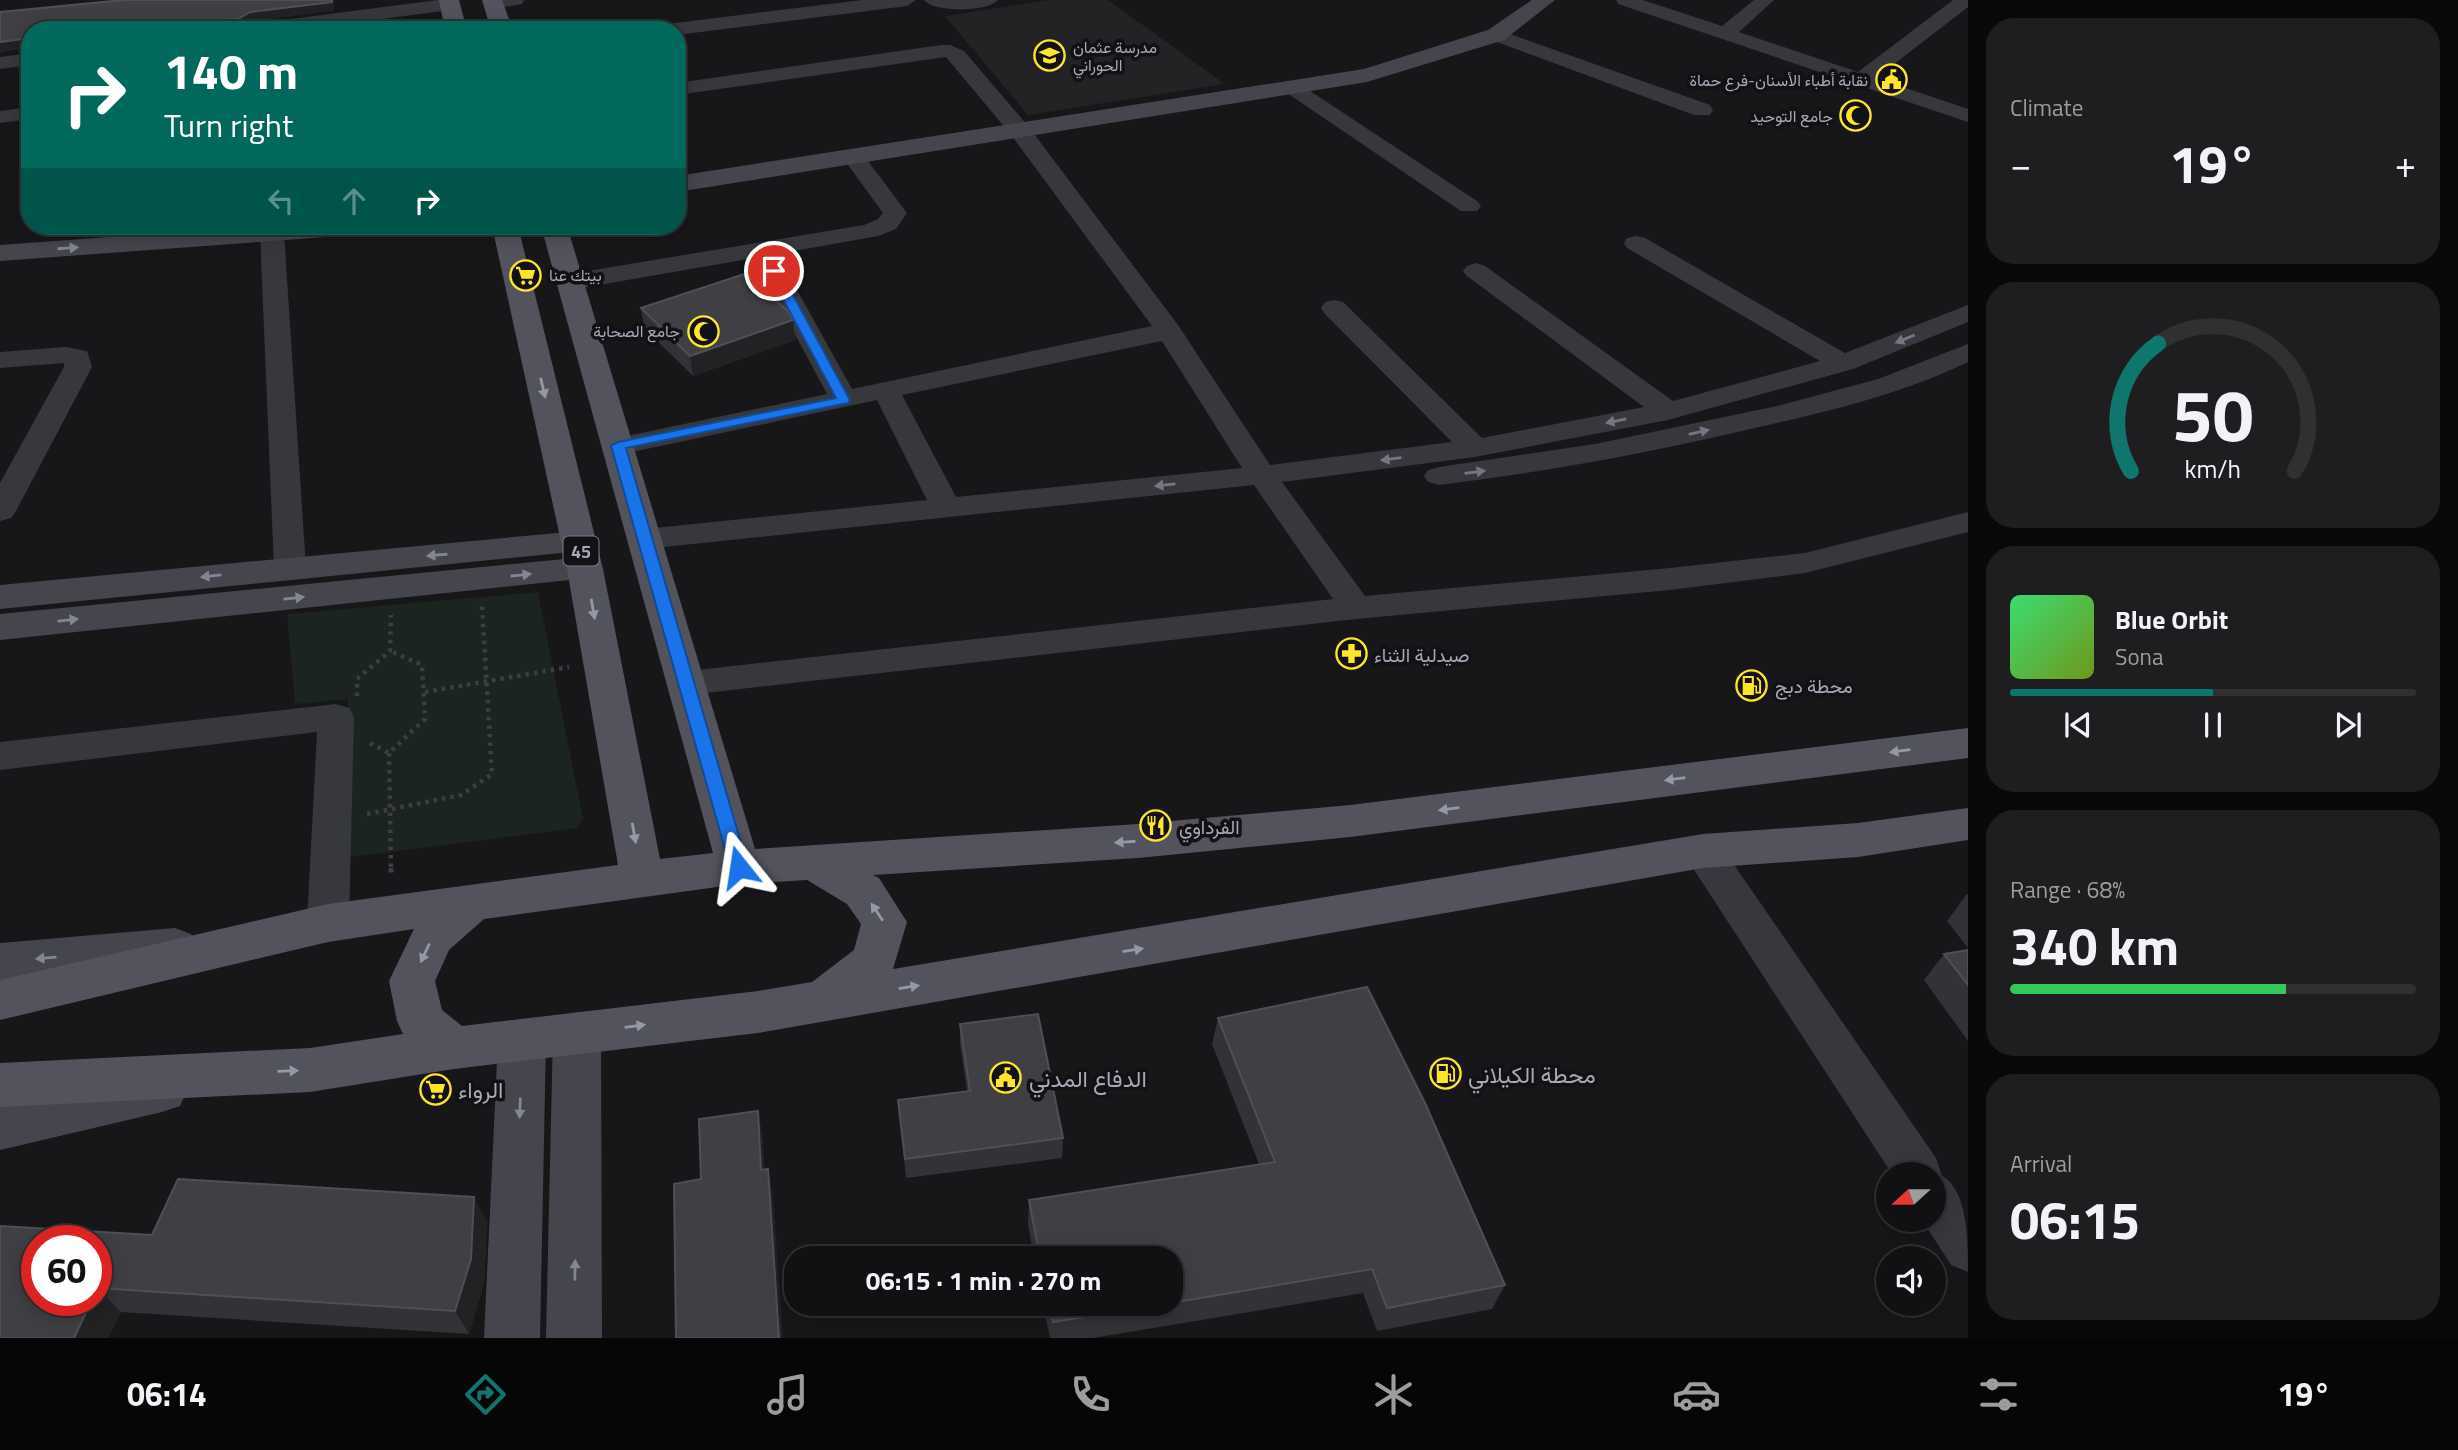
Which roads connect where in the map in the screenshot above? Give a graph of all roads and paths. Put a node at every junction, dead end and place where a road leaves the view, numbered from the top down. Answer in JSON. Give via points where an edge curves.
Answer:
{"nodes":[{"id":1,"x":515,"y":0,"type":"edge"},
{"id":2,"x":907,"y":0,"type":"edge"},
{"id":3,"x":933,"y":0,"type":"edge"},
{"id":4,"x":989,"y":0,"type":"edge"},
{"id":5,"x":1545,"y":0,"type":"edge"},
{"id":6,"x":1625,"y":0,"type":"edge"},
{"id":7,"x":1765,"y":0,"type":"edge"},
{"id":8,"x":493,"y":1,"type":"edge"},
{"id":9,"x":450,"y":2,"type":"edge"},
{"id":10,"x":1959,"y":2,"type":"edge"},
{"id":11,"x":316,"y":21,"type":"edge"},
{"id":12,"x":454,"y":21,"type":"edge"},
{"id":13,"x":499,"y":21,"type":"edge"},
{"id":14,"x":686,"y":28,"type":"edge"},
{"id":15,"x":1496,"y":34,"type":"junction"},
{"id":16,"x":1724,"y":34,"type":"junction"},
{"id":17,"x":21,"y":61,"type":"edge"},
{"id":18,"x":0,"y":63,"type":"edge"},
{"id":19,"x":1860,"y":79,"type":"junction"},
{"id":20,"x":1292,"y":87,"type":"junction"},
{"id":21,"x":686,"y":88,"type":"edge"},
{"id":22,"x":1702,"y":110,"type":"dead end"},
{"id":23,"x":21,"y":114,"type":"edge"},
{"id":24,"x":1968,"y":116,"type":"edge"},
{"id":25,"x":0,"y":117,"type":"edge"},
{"id":26,"x":1020,"y":131,"type":"junction"},
{"id":27,"x":854,"y":158,"type":"junction"},
{"id":28,"x":686,"y":183,"type":"edge"},
{"id":29,"x":1469,"y":206,"type":"dead end"},
{"id":30,"x":21,"y":229,"type":"edge"},
{"id":31,"x":0,"y":230,"type":"edge"},
{"id":32,"x":245,"y":235,"type":"edge"},
{"id":33,"x":272,"y":235,"type":"edge"},
{"id":34,"x":507,"y":235,"type":"edge"},
{"id":35,"x":557,"y":235,"type":"edge"},
{"id":36,"x":1636,"y":243,"type":"dead end"},
{"id":37,"x":762,"y":249,"type":"junction"},
{"id":38,"x":0,"y":253,"type":"edge"},
{"id":39,"x":1476,"y":271,"type":"dead end"},
{"id":40,"x":570,"y":282,"type":"junction"},
{"id":41,"x":1334,"y":308,"type":"dead end"},
{"id":42,"x":1968,"y":313,"type":"edge"},
{"id":43,"x":583,"y":327,"type":"junction"},
{"id":44,"x":1169,"y":331,"type":"junction"},
{"id":45,"x":532,"y":338,"type":"junction"},
{"id":46,"x":1968,"y":352,"type":"edge"},
{"id":47,"x":0,"y":360,"type":"edge"},
{"id":48,"x":1843,"y":363,"type":"junction"},
{"id":49,"x":886,"y":391,"type":"junction"},
{"id":50,"x":844,"y":400,"type":"junction"},
{"id":51,"x":1668,"y":411,"type":"junction"},
{"id":52,"x":618,"y":446,"type":"junction"},
{"id":53,"x":1475,"y":448,"type":"junction"},
{"id":54,"x":1270,"y":485,"type":"junction"},
{"id":55,"x":946,"y":508,"type":"junction"},
{"id":56,"x":0,"y":511,"type":"edge"},
{"id":57,"x":1968,"y":522,"type":"edge"},
{"id":58,"x":649,"y":550,"type":"junction"},
{"id":59,"x":582,"y":556,"type":"junction"},
{"id":60,"x":290,"y":568,"type":"junction"},
{"id":61,"x":481,"y":579,"type":"junction"},
{"id":62,"x":392,"y":588,"type":"junction"},
{"id":63,"x":0,"y":597,"type":"edge"},
{"id":64,"x":1356,"y":608,"type":"junction"},
{"id":65,"x":0,"y":627,"type":"edge"},
{"id":66,"x":390,"y":651,"type":"junction"},
{"id":67,"x":602,"y":662,"type":"junction"},
{"id":68,"x":487,"y":681,"type":"junction"},
{"id":69,"x":688,"y":684,"type":"junction"},
{"id":70,"x":425,"y":692,"type":"junction"},
{"id":71,"x":357,"y":702,"type":"dead end"},
{"id":72,"x":368,"y":741,"type":"dead end"},
{"id":73,"x":1968,"y":743,"type":"edge"},
{"id":74,"x":389,"y":753,"type":"junction"},
{"id":75,"x":0,"y":756,"type":"edge"},
{"id":76,"x":390,"y":810,"type":"junction"},
{"id":77,"x":332,"y":821,"type":"junction"},
{"id":78,"x":1968,"y":824,"type":"edge"},
{"id":79,"x":1703,"y":851,"type":"junction"},
{"id":80,"x":816,"y":863,"type":"junction"},
{"id":81,"x":739,"y":867,"type":"junction"},
{"id":82,"x":642,"y":879,"type":"junction"},
{"id":83,"x":471,"y":904,"type":"junction"},
{"id":84,"x":392,"y":915,"type":"junction"},
{"id":85,"x":328,"y":923,"type":"junction"},
{"id":86,"x":261,"y":939,"type":"junction"},
{"id":87,"x":0,"y":962,"type":"edge"},
{"id":88,"x":0,"y":1000,"type":"edge"},
{"id":89,"x":823,"y":1001,"type":"junction"},
{"id":90,"x":577,"y":1033,"type":"junction"},
{"id":91,"x":522,"y":1040,"type":"junction"},
{"id":92,"x":454,"y":1048,"type":"junction"},
{"id":93,"x":232,"y":1073,"type":"junction"},
{"id":94,"x":0,"y":1085,"type":"edge"},
{"id":95,"x":0,"y":1127,"type":"edge"},
{"id":96,"x":1911,"y":1162,"type":"edge"},
{"id":97,"x":1946,"y":1214,"type":"edge"},
{"id":98,"x":1968,"y":1248,"type":"edge"},
{"id":99,"x":512,"y":1338,"type":"edge"},
{"id":100,"x":574,"y":1338,"type":"edge"}],
"edges":[{"from":1,"to":8,"type":"street"},
{"from":2,"to":14,"type":"street"},
{"from":3,"to":4,"type":"street","via":[[944,4]]},
{"from":5,"to":15,"type":"street"},
{"from":6,"to":16,"type":"street"},
{"from":7,"to":16,"type":"street"},
{"from":8,"to":13,"type":"main road"},
{"from":9,"to":11,"type":"street"},
{"from":9,"to":12,"type":"main road"},
{"from":10,"to":19,"type":"street"},
{"from":15,"to":20,"type":"street","via":[[1367,75]]},
{"from":15,"to":22,"type":"street"},
{"from":16,"to":19,"type":"street"},
{"from":17,"to":18,"type":"street"},
{"from":19,"to":24,"type":"street"},
{"from":20,"to":26,"type":"street"},
{"from":20,"to":29,"type":"street"},
{"from":21,"to":26,"type":"street","via":[[950,51]]},
{"from":23,"to":25,"type":"street"},
{"from":26,"to":27,"type":"street"},
{"from":26,"to":44,"type":"street"},
{"from":27,"to":28,"type":"street"},
{"from":27,"to":37,"type":"street","via":[[895,213],[887,224]]},
{"from":30,"to":31,"type":"street"},
{"from":38,"to":32,"type":"street","one_way":true},
{"from":33,"to":60,"type":"street"},
{"from":34,"to":45,"type":"main road","number":"45"},
{"from":35,"to":40,"type":"main road"},
{"from":36,"to":48,"type":"street"},
{"from":37,"to":40,"type":"street"},
{"from":37,"to":50,"type":"street"},
{"from":39,"to":51,"type":"street"},
{"from":40,"to":43,"type":"main road"},
{"from":41,"to":53,"type":"street"},
{"from":42,"to":48,"type":"street","one_way":true},
{"from":43,"to":45,"type":"main road"},
{"from":43,"to":52,"type":"main road"},
{"from":44,"to":49,"type":"street"},
{"from":44,"to":54,"type":"street"},
{"from":45,"to":59,"type":"main road","number":"45","one_way":true},
{"from":54,"to":46,"type":"street","one_way":true,"via":[[1495,470],[1684,436],[1812,406],[1934,369]]},
{"from":47,"to":56,"type":"street","via":[[66,355],[77,357],[78,367]]},
{"from":48,"to":51,"type":"street"},
{"from":49,"to":50,"type":"street"},
{"from":49,"to":55,"type":"street"},
{"from":50,"to":52,"type":"street"},
{"from":51,"to":53,"type":"street","one_way":true},
{"from":52,"to":58,"type":"main road"},
{"from":53,"to":54,"type":"street","one_way":true},
{"from":54,"to":55,"type":"street","one_way":true},
{"from":54,"to":58,"type":"street"},
{"from":54,"to":64,"type":"street"},
{"from":55,"to":58,"type":"street"},
{"from":57,"to":64,"type":"street","via":[[1805,563]]},
{"from":58,"to":69,"type":"main road"},
{"from":59,"to":60,"type":"street","one_way":true},
{"from":61,"to":59,"type":"street","one_way":true},
{"from":59,"to":67,"type":"main road","number":"45","one_way":true},
{"from":60,"to":63,"type":"street","one_way":true},
{"from":61,"to":62,"type":"street"},
{"from":61,"to":68,"type":"path"},
{"from":65,"to":62,"type":"street","one_way":true},
{"from":62,"to":66,"type":"path"},
{"from":64,"to":69,"type":"street"},
{"from":66,"to":70,"type":"path","via":[[422,665]]},
{"from":66,"to":71,"type":"path","via":[[357,679]]},
{"from":67,"to":68,"type":"path"},
{"from":67,"to":82,"type":"main road","number":"45","one_way":true},
{"from":68,"to":70,"type":"path"},
{"from":68,"to":76,"type":"path","via":[[492,774],[461,795]]},
{"from":69,"to":81,"type":"main road"},
{"from":70,"to":74,"type":"path","via":[[425,719]]},
{"from":72,"to":74,"type":"path"},
{"from":73,"to":80,"type":"main road","one_way":true,"via":[[1350,821]]},
{"from":74,"to":76,"type":"path"},
{"from":75,"to":77,"type":"street","via":[[336,717]]},
{"from":76,"to":77,"type":"path"},
{"from":76,"to":84,"type":"path"},
{"from":77,"to":85,"type":"street"},
{"from":78,"to":79,"type":"main road","via":[[1858,840]]},
{"from":89,"to":79,"type":"main road","one_way":true},
{"from":79,"to":96,"type":"street"},
{"from":80,"to":81,"type":"main road"},
{"from":89,"to":80,"type":"main road","one_way":true,"via":[[874,961],[884,922],[863,891]]},
{"from":81,"to":82,"type":"main road"},
{"from":82,"to":83,"type":"main road"},
{"from":83,"to":84,"type":"main road"},
{"from":83,"to":92,"type":"main road","one_way":true,"via":[[432,938],[412,981],[421,1021]]},
{"from":84,"to":85,"type":"main road"},
{"from":85,"to":86,"type":"main road"},
{"from":86,"to":87,"type":"street","one_way":true},
{"from":86,"to":88,"type":"main road"},
{"from":90,"to":89,"type":"main road","one_way":true},
{"from":90,"to":91,"type":"main road"},
{"from":100,"to":90,"type":"street","one_way":true},
{"from":91,"to":92,"type":"main road"},
{"from":91,"to":99,"type":"street","one_way":true},
{"from":93,"to":92,"type":"main road","one_way":true,"via":[[310,1070]]},
{"from":93,"to":94,"type":"main road"},
{"from":93,"to":95,"type":"street"},
{"from":97,"to":98,"type":"street"}]}
